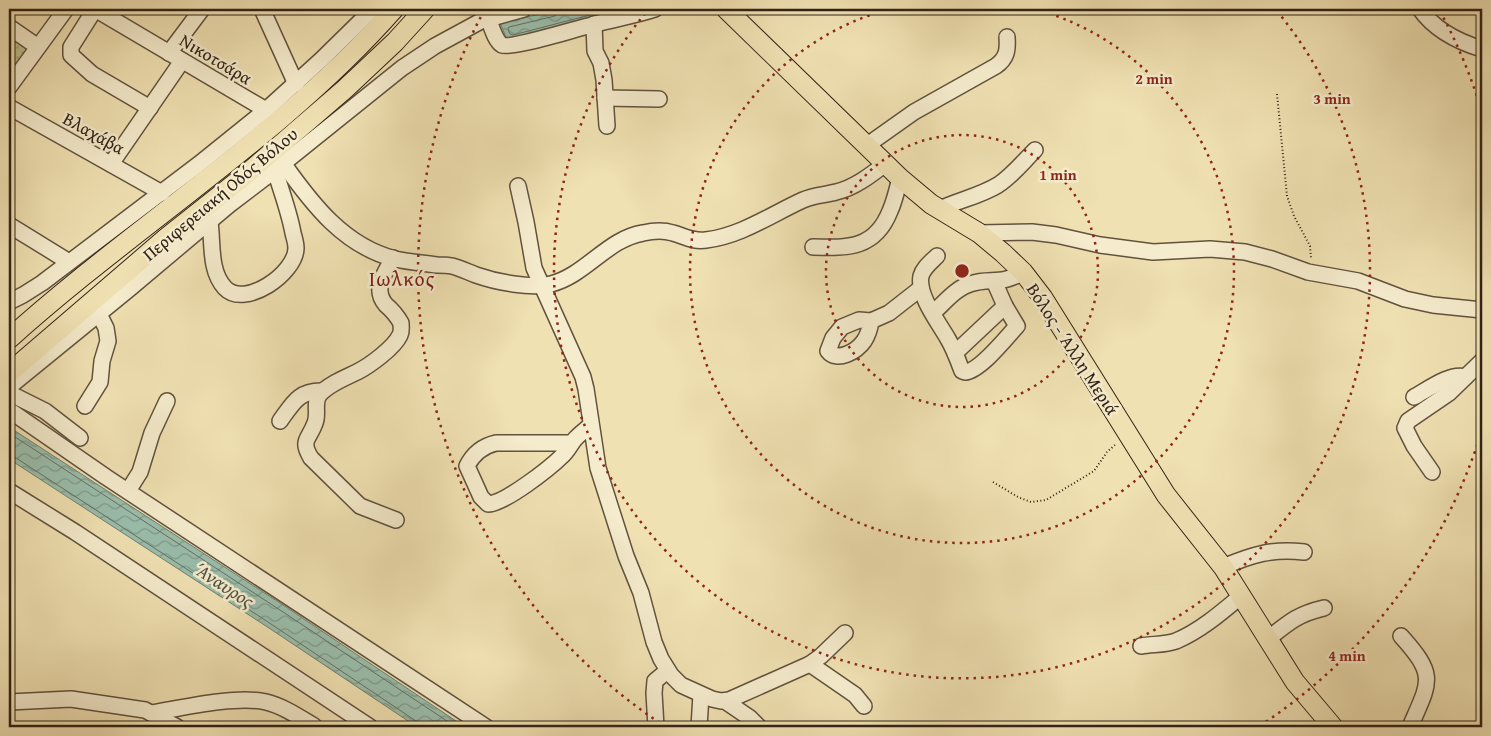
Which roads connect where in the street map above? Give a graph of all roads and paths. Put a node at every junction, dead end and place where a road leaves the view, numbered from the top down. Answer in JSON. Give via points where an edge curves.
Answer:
{"nodes":[{"id":1,"x":66,"y":9,"type":"edge"},
{"id":2,"x":95,"y":9,"type":"edge"},
{"id":3,"x":202,"y":9,"type":"edge"},
{"id":4,"x":262,"y":9,"type":"edge"},
{"id":5,"x":373,"y":9,"type":"edge"},
{"id":6,"x":394,"y":9,"type":"edge"},
{"id":7,"x":425,"y":9,"type":"edge"},
{"id":8,"x":524,"y":9,"type":"edge"},
{"id":9,"x":655,"y":9,"type":"edge"},
{"id":10,"x":726,"y":9,"type":"edge"},
{"id":11,"x":1420,"y":9,"type":"edge"},
{"id":12,"x":488,"y":18,"type":"junction"},
{"id":13,"x":594,"y":24,"type":"junction"},
{"id":14,"x":9,"y":27,"type":"edge"},
{"id":15,"x":1007,"y":38,"type":"dead end"},
{"id":16,"x":38,"y":47,"type":"junction"},
{"id":17,"x":1482,"y":49,"type":"edge"},
{"id":18,"x":176,"y":57,"type":"junction"},
{"id":19,"x":296,"y":84,"type":"junction"},
{"id":20,"x":9,"y":86,"type":"edge"},
{"id":21,"x":1277,"y":94,"type":"dead end"},
{"id":22,"x":605,"y":98,"type":"junction"},
{"id":23,"x":659,"y":99,"type":"dead end"},
{"id":24,"x":9,"y":106,"type":"edge"},
{"id":25,"x":150,"y":108,"type":"junction"},
{"id":26,"x":266,"y":110,"type":"junction"},
{"id":27,"x":607,"y":126,"type":"dead end"},
{"id":28,"x":866,"y":146,"type":"junction"},
{"id":29,"x":1035,"y":150,"type":"dead end"},
{"id":30,"x":111,"y":164,"type":"junction"},
{"id":31,"x":885,"y":164,"type":"junction"},
{"id":32,"x":279,"y":167,"type":"junction"},
{"id":33,"x":900,"y":178,"type":"junction"},
{"id":34,"x":518,"y":186,"type":"dead end"},
{"id":35,"x":162,"y":193,"type":"junction"},
{"id":36,"x":940,"y":209,"type":"junction"},
{"id":37,"x":210,"y":222,"type":"junction"},
{"id":38,"x":9,"y":225,"type":"edge"},
{"id":39,"x":979,"y":233,"type":"junction"},
{"id":40,"x":813,"y":247,"type":"dead end"},
{"id":41,"x":937,"y":256,"type":"dead end"},
{"id":42,"x":393,"y":258,"type":"junction"},
{"id":43,"x":69,"y":262,"type":"junction"},
{"id":44,"x":1023,"y":272,"type":"junction"},
{"id":45,"x":1308,"y":272,"type":"junction"},
{"id":46,"x":994,"y":281,"type":"junction"},
{"id":47,"x":541,"y":286,"type":"junction"},
{"id":48,"x":921,"y":288,"type":"junction"},
{"id":49,"x":9,"y":302,"type":"edge"},
{"id":50,"x":1005,"y":306,"type":"junction"},
{"id":51,"x":1482,"y":310,"type":"edge"},
{"id":52,"x":933,"y":313,"type":"junction"},
{"id":53,"x":99,"y":314,"type":"junction"},
{"id":54,"x":871,"y":321,"type":"dead end"},
{"id":55,"x":9,"y":339,"type":"edge"},
{"id":56,"x":955,"y":353,"type":"junction"},
{"id":57,"x":1482,"y":360,"type":"edge"},
{"id":58,"x":9,"y":372,"type":"edge"},
{"id":59,"x":1465,"y":377,"type":"junction"},
{"id":60,"x":9,"y":387,"type":"edge"},
{"id":61,"x":323,"y":391,"type":"junction"},
{"id":62,"x":9,"y":393,"type":"edge"},
{"id":63,"x":1414,"y":397,"type":"dead end"},
{"id":64,"x":168,"y":401,"type":"dead end"},
{"id":65,"x":85,"y":406,"type":"dead end"},
{"id":66,"x":9,"y":410,"type":"edge"},
{"id":67,"x":280,"y":421,"type":"dead end"},
{"id":68,"x":591,"y":425,"type":"junction"},
{"id":69,"x":1127,"y":435,"type":"junction"},
{"id":70,"x":80,"y":438,"type":"dead end"},
{"id":71,"x":572,"y":443,"type":"junction"},
{"id":72,"x":1432,"y":472,"type":"dead end"},
{"id":73,"x":994,"y":482,"type":"dead end"},
{"id":74,"x":9,"y":491,"type":"edge"},
{"id":75,"x":128,"y":491,"type":"junction"},
{"id":76,"x":396,"y":520,"type":"dead end"},
{"id":77,"x":1304,"y":552,"type":"dead end"},
{"id":78,"x":1223,"y":566,"type":"junction"},
{"id":79,"x":1241,"y":596,"type":"junction"},
{"id":80,"x":1324,"y":608,"type":"dead end"},
{"id":81,"x":845,"y":633,"type":"dead end"},
{"id":82,"x":1401,"y":636,"type":"dead end"},
{"id":83,"x":1268,"y":639,"type":"junction"},
{"id":84,"x":1141,"y":646,"type":"dead end"},
{"id":85,"x":810,"y":664,"type":"junction"},
{"id":86,"x":667,"y":671,"type":"junction"},
{"id":87,"x":701,"y":695,"type":"junction"},
{"id":88,"x":725,"y":701,"type":"junction"},
{"id":89,"x":9,"y":702,"type":"edge"},
{"id":90,"x":864,"y":706,"type":"dead end"},
{"id":91,"x":151,"y":713,"type":"junction"},
{"id":92,"x":314,"y":726,"type":"edge"},
{"id":93,"x":177,"y":727,"type":"edge"},
{"id":94,"x":370,"y":727,"type":"edge"},
{"id":95,"x":486,"y":727,"type":"edge"},
{"id":96,"x":656,"y":727,"type":"edge"},
{"id":97,"x":699,"y":727,"type":"edge"},
{"id":98,"x":759,"y":727,"type":"edge"},
{"id":99,"x":1333,"y":727,"type":"edge"},
{"id":100,"x":1410,"y":727,"type":"edge"}],
"edges":[{"from":1,"to":16,"type":"street"},
{"from":2,"to":18,"type":"street","name":"Νικοτσάρα"},
{"from":2,"to":25,"type":"street","via":[[71,47],[71,55],[92,74]]},
{"from":3,"to":18,"type":"street"},
{"from":4,"to":19,"type":"street"},
{"from":5,"to":19,"type":"street"},
{"from":6,"to":55,"type":"main road","name":"Περιφερειακή Οδός Βόλου","via":[[346,60],[283,116]]},
{"from":7,"to":58,"type":"main road","name":"Περιφερειακή Οδός Βόλου","via":[[396,42],[345,89]]},
{"from":8,"to":12,"type":"street"},
{"from":9,"to":13,"type":"street"},
{"from":10,"to":28,"type":"main road","name":"Βόλος - Άλλη Μεριά"},
{"from":11,"to":17,"type":"street","via":[[1440,28]]},
{"from":12,"to":13,"type":"street","via":[[498,42],[505,46]]},
{"from":12,"to":32,"type":"street","via":[[423,53]]},
{"from":13,"to":22,"type":"street","via":[[595,50],[602,66]]},
{"from":14,"to":16,"type":"street"},
{"from":15,"to":28,"type":"street","via":[[1008,50],[996,66],[914,112]]},
{"from":16,"to":20,"type":"street"},
{"from":18,"to":25,"type":"street"},
{"from":18,"to":26,"type":"street","name":"Νικοτσάρα"},
{"from":19,"to":26,"type":"street"},
{"from":21,"to":45,"type":"path","via":[[1287,196],[1310,246]]},
{"from":22,"to":23,"type":"street"},
{"from":22,"to":27,"type":"street"},
{"from":24,"to":30,"type":"street","name":"Βλαχάβα"},
{"from":25,"to":30,"type":"street"},
{"from":26,"to":35,"type":"street"},
{"from":28,"to":31,"type":"main road","name":"Βόλος - Άλλη Μεριά"},
{"from":29,"to":36,"type":"street","via":[[998,185]]},
{"from":30,"to":35,"type":"street","name":"Βλαχάβα"},
{"from":31,"to":33,"type":"main road","name":"Βόλος - Άλλη Μεριά"},
{"from":31,"to":47,"type":"street","via":[[847,188],[809,198],[727,236],[701,240],[663,232],[630,236],[569,276]]},
{"from":32,"to":37,"type":"street"},
{"from":32,"to":37,"type":"street","via":[[296,248],[290,266],[273,282],[246,294],[234,294],[224,287],[214,270]]},
{"from":32,"to":42,"type":"street","via":[[344,234]]},
{"from":33,"to":36,"type":"main road","name":"Βόλος - Άλλη Μεριά"},
{"from":33,"to":40,"type":"street","via":[[890,213],[868,241],[851,246]]},
{"from":34,"to":47,"type":"street","via":[[534,268]]},
{"from":35,"to":43,"type":"street"},
{"from":36,"to":39,"type":"main road","name":"Βόλος - Άλλη Μεριά"},
{"from":37,"to":53,"type":"street"},
{"from":38,"to":43,"type":"street"},
{"from":39,"to":44,"type":"main road","name":"Βόλος - Άλλη Μεριά"},
{"from":39,"to":45,"type":"street","via":[[1032,232],[1153,252],[1210,249],[1240,252]]},
{"from":41,"to":48,"type":"street","via":[[923,270]]},
{"from":42,"to":47,"type":"street","via":[[450,265],[486,278]]},
{"from":42,"to":61,"type":"street","via":[[379,292],[401,323],[400,335],[364,368]]},
{"from":43,"to":49,"type":"street","via":[[29,292]]},
{"from":44,"to":46,"type":"street","via":[[1012,279]]},
{"from":44,"to":69,"type":"main road","name":"Βόλος - Άλλη Μεριά","via":[[1044,298],[1089,368]]},
{"from":45,"to":51,"type":"street","via":[[1358,281],[1405,299],[1432,305]]},
{"from":46,"to":50,"type":"street"},
{"from":46,"to":52,"type":"street","via":[[963,287]]},
{"from":47,"to":68,"type":"street","via":[[583,377]]},
{"from":48,"to":52,"type":"street"},
{"from":48,"to":54,"type":"street","via":[[889,313]]},
{"from":50,"to":56,"type":"street"},
{"from":50,"to":56,"type":"street","via":[[1017,326],[981,363],[974,369],[962,371]]},
{"from":52,"to":56,"type":"street"},
{"from":53,"to":60,"type":"street"},
{"from":53,"to":65,"type":"street","via":[[108,341],[100,382]]},
{"from":57,"to":59,"type":"street"},
{"from":59,"to":63,"type":"street","via":[[1460,375],[1442,381]]},
{"from":59,"to":72,"type":"street","via":[[1405,425],[1409,438]]},
{"from":61,"to":67,"type":"street","via":[[306,392]]},
{"from":61,"to":76,"type":"street","via":[[316,400],[316,418],[306,440],[308,453],[356,502]]},
{"from":62,"to":70,"type":"street","via":[[45,411]]},
{"from":64,"to":75,"type":"street","via":[[152,433],[140,472]]},
{"from":66,"to":75,"type":"street"},
{"from":68,"to":71,"type":"street"},
{"from":68,"to":86,"type":"street","via":[[598,468],[641,593],[654,642]]},
{"from":69,"to":73,"type":"path","via":[[1107,452],[1094,471],[1046,500],[1031,502]]},
{"from":69,"to":78,"type":"main road","name":"Βόλος - Άλλη Μεριά","via":[[1166,495]]},
{"from":71,"to":71,"type":"street","via":[[557,461],[495,503],[488,504],[481,497],[467,466],[479,451],[496,442]]},
{"from":74,"to":94,"type":"street"},
{"from":75,"to":95,"type":"street"},
{"from":77,"to":78,"type":"street","via":[[1267,552]]},
{"from":78,"to":79,"type":"main road","name":"Βόλος - Άλλη Μεριά"},
{"from":79,"to":83,"type":"main road","name":"Βόλος - Άλλη Μεριά"},
{"from":79,"to":84,"type":"street","via":[[1204,625],[1176,641]]},
{"from":80,"to":83,"type":"street","via":[[1294,618]]},
{"from":81,"to":85,"type":"street"},
{"from":82,"to":100,"type":"street","via":[[1416,653],[1427,676],[1425,693]]},
{"from":83,"to":99,"type":"main road","name":"Βόλος - Άλλη Μεριά","via":[[1296,682]]},
{"from":85,"to":88,"type":"street"},
{"from":85,"to":90,"type":"street","via":[[850,691]]},
{"from":86,"to":87,"type":"street","via":[[681,685]]},
{"from":86,"to":96,"type":"street","via":[[655,681]]},
{"from":87,"to":88,"type":"street"},
{"from":87,"to":97,"type":"street"},
{"from":88,"to":98,"type":"street"},
{"from":89,"to":91,"type":"street","via":[[71,699]]},
{"from":91,"to":92,"type":"street","via":[[252,700],[281,707]]},
{"from":91,"to":93,"type":"street"}]}
